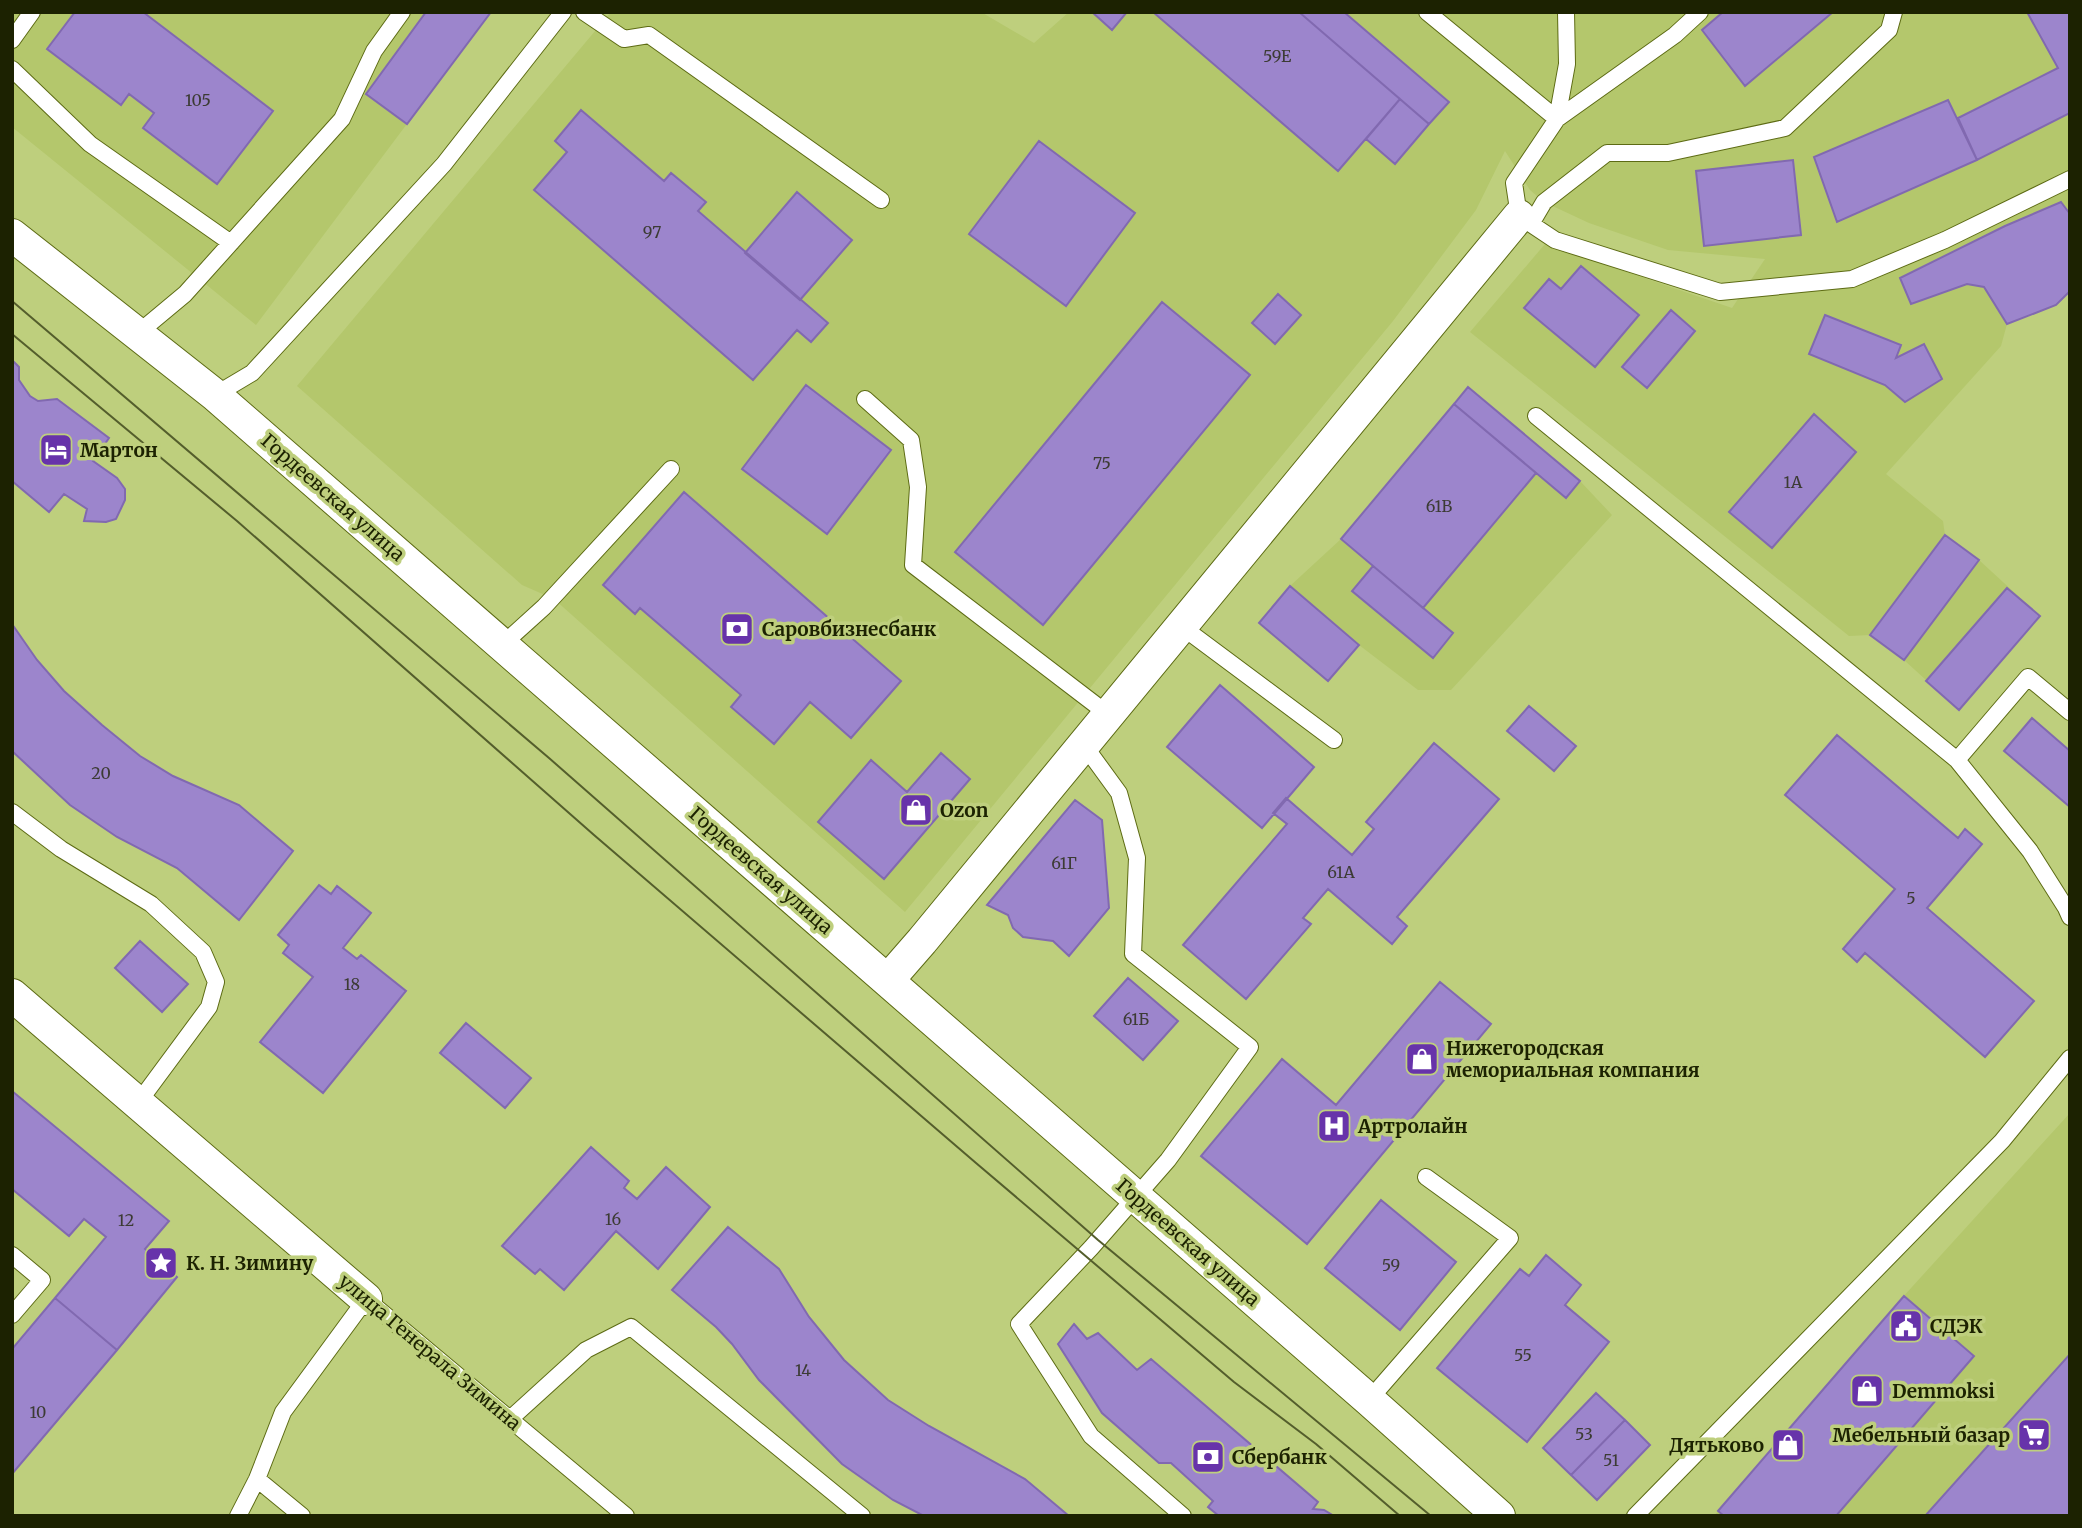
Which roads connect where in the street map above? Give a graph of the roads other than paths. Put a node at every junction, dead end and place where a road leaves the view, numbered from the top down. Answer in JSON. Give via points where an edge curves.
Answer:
{"nodes":[{"id":1,"x":32,"y":12,"type":"edge"},
{"id":2,"x":402,"y":12,"type":"edge"},
{"id":3,"x":563,"y":12,"type":"edge"},
{"id":4,"x":584,"y":12,"type":"edge"},
{"id":5,"x":1427,"y":12,"type":"edge"},
{"id":6,"x":1566,"y":12,"type":"edge"},
{"id":7,"x":1700,"y":12,"type":"edge"},
{"id":8,"x":1894,"y":12,"type":"edge"},
{"id":9,"x":12,"y":40,"type":"edge"},
{"id":10,"x":12,"y":69,"type":"edge"},
{"id":11,"x":1557,"y":119,"type":"junction"},
{"id":12,"x":2070,"y":179,"type":"edge"},
{"id":13,"x":881,"y":200,"type":"dead end"},
{"id":14,"x":1525,"y":220,"type":"junction"},
{"id":15,"x":12,"y":235,"type":"edge"},
{"id":16,"x":231,"y":243,"type":"junction"},
{"id":17,"x":138,"y":334,"type":"junction"},
{"id":18,"x":215,"y":395,"type":"junction"},
{"id":19,"x":865,"y":399,"type":"dead end"},
{"id":20,"x":1536,"y":416,"type":"dead end"},
{"id":21,"x":671,"y":469,"type":"dead end"},
{"id":22,"x":1181,"y":626,"type":"junction"},
{"id":23,"x":502,"y":645,"type":"junction"},
{"id":24,"x":2070,"y":712,"type":"edge"},
{"id":25,"x":1108,"y":715,"type":"junction"},
{"id":26,"x":1334,"y":740,"type":"dead end"},
{"id":27,"x":1084,"y":745,"type":"junction"},
{"id":28,"x":1957,"y":760,"type":"junction"},
{"id":29,"x":12,"y":812,"type":"edge"},
{"id":30,"x":2070,"y":918,"type":"edge"},
{"id":31,"x":888,"y":980,"type":"junction"},
{"id":32,"x":12,"y":995,"type":"edge"},
{"id":33,"x":2070,"y":1058,"type":"edge"},
{"id":34,"x":138,"y":1103,"type":"junction"},
{"id":35,"x":1426,"y":1177,"type":"dead end"},
{"id":36,"x":1135,"y":1196,"type":"junction"},
{"id":37,"x":12,"y":1255,"type":"edge"},
{"id":38,"x":366,"y":1300,"type":"junction"},
{"id":39,"x":12,"y":1315,"type":"edge"},
{"id":40,"x":1369,"y":1399,"type":"junction"},
{"id":41,"x":510,"y":1419,"type":"junction"},
{"id":42,"x":257,"y":1479,"type":"junction"},
{"id":43,"x":238,"y":1516,"type":"edge"},
{"id":44,"x":302,"y":1516,"type":"edge"},
{"id":45,"x":626,"y":1516,"type":"edge"},
{"id":46,"x":862,"y":1516,"type":"edge"},
{"id":47,"x":1183,"y":1516,"type":"edge"},
{"id":48,"x":1499,"y":1516,"type":"edge"},
{"id":49,"x":1636,"y":1516,"type":"edge"}],
"edges":[{"from":1,"to":9,"type":"lane"},
{"from":2,"to":16,"type":"lane","via":[[374,51],[342,119]]},
{"from":3,"to":18,"type":"lane","via":[[444,164],[252,373]]},
{"from":4,"to":13,"type":"lane","via":[[624,39],[649,35]]},
{"from":5,"to":11,"type":"lane"},
{"from":6,"to":11,"type":"lane","via":[[1567,64]]},
{"from":7,"to":11,"type":"lane"},
{"from":8,"to":14,"type":"lane","via":[[1889,30],[1785,128],[1668,153],[1607,153]]},
{"from":10,"to":16,"type":"lane","via":[[90,144]]},
{"from":11,"to":14,"type":"lane","via":[[1514,183]]},
{"from":12,"to":14,"type":"lane","via":[[1852,279],[1720,292],[1555,240]]},
{"from":14,"to":22,"type":"street"},
{"from":15,"to":17,"type":"street","name":"Гордеевская улица"},
{"from":16,"to":17,"type":"lane","via":[[185,294]]},
{"from":17,"to":18,"type":"street","name":"Гордеевская улица"},
{"from":18,"to":23,"type":"street","name":"Гордеевская улица"},
{"from":19,"to":25,"type":"lane","via":[[911,440],[918,487],[913,565]]},
{"from":20,"to":28,"type":"lane"},
{"from":21,"to":23,"type":"lane","via":[[544,607]]},
{"from":22,"to":25,"type":"street"},
{"from":22,"to":26,"type":"lane"},
{"from":23,"to":31,"type":"street","name":"Гордеевская улица"},
{"from":24,"to":28,"type":"lane","via":[[2028,677]]},
{"from":25,"to":27,"type":"street"},
{"from":27,"to":31,"type":"street"},
{"from":27,"to":36,"type":"lane","via":[[1119,793],[1137,858],[1133,954],[1250,1047],[1168,1160]]},
{"from":28,"to":30,"type":"lane","via":[[2030,851]]},
{"from":29,"to":34,"type":"lane","via":[[61,849],[151,904],[203,952],[216,982],[209,1007]]},
{"from":31,"to":36,"type":"street","name":"Гордеевская улица"},
{"from":32,"to":34,"type":"street","name":"улица Генерала Зимина"},
{"from":33,"to":49,"type":"lane","via":[[2002,1142]]},
{"from":34,"to":38,"type":"street","name":"улица Генерала Зимина"},
{"from":35,"to":40,"type":"lane","via":[[1510,1238]]},
{"from":36,"to":40,"type":"street","name":"Гордеевская улица"},
{"from":36,"to":47,"type":"lane","via":[[1019,1325],[1091,1436]]},
{"from":37,"to":39,"type":"lane","via":[[42,1280]]},
{"from":38,"to":41,"type":"lane","name":"улица Генерала Зимина"},
{"from":38,"to":42,"type":"lane","via":[[284,1412]]},
{"from":40,"to":48,"type":"street","name":"Гордеевская улица"},
{"from":41,"to":45,"type":"lane","name":"улица Генерала Зимина"},
{"from":41,"to":46,"type":"lane","via":[[586,1350],[631,1327]]},
{"from":42,"to":43,"type":"lane"},
{"from":42,"to":44,"type":"lane"}]}
